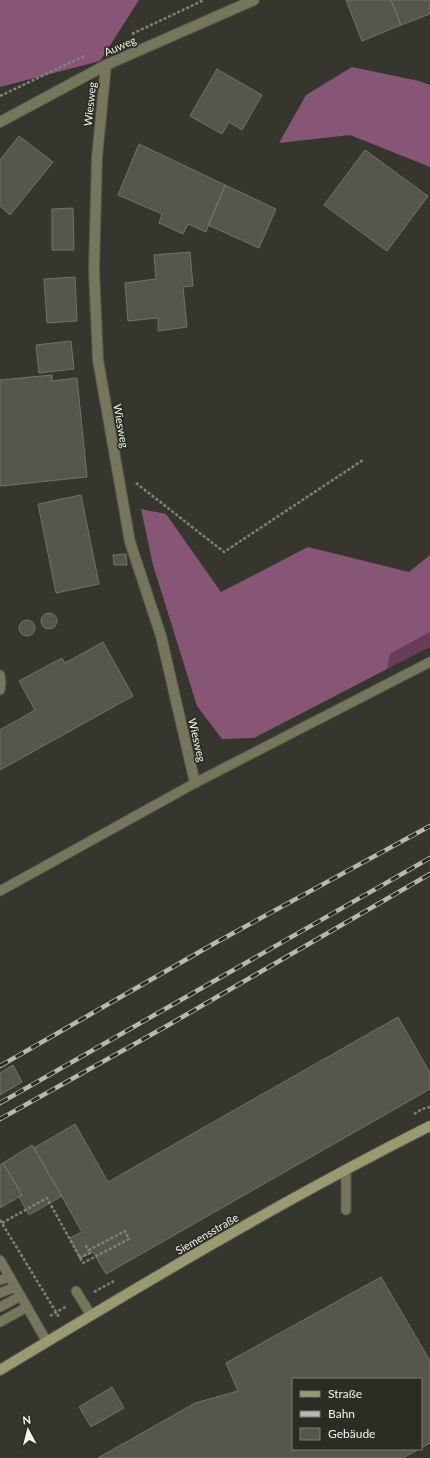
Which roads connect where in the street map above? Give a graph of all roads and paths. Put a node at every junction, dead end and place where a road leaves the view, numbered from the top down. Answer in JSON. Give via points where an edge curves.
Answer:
{"nodes":[{"id":1,"x":254,"y":0,"type":"edge"},
{"id":2,"x":106,"y":64,"type":"junction"},
{"id":3,"x":0,"y":122,"type":"edge"},
{"id":4,"x":364,"y":460,"type":"dead end"},
{"id":5,"x":116,"y":467,"type":"junction"},
{"id":6,"x":430,"y":662,"type":"edge"},
{"id":7,"x":0,"y":675,"type":"edge"},
{"id":8,"x":0,"y":690,"type":"edge"},
{"id":9,"x":195,"y":783,"type":"junction"},
{"id":10,"x":0,"y":890,"type":"edge"},
{"id":11,"x":430,"y":1126,"type":"edge"},
{"id":12,"x":346,"y":1169,"type":"junction"},
{"id":13,"x":346,"y":1210,"type":"dead end"},
{"id":14,"x":1,"y":1222,"type":"edge"},
{"id":15,"x":79,"y":1258,"type":"junction"},
{"id":16,"x":0,"y":1260,"type":"edge"},
{"id":17,"x":10,"y":1277,"type":"junction"},
{"id":18,"x":0,"y":1280,"type":"edge"},
{"id":19,"x":15,"y":1287,"type":"junction"},
{"id":20,"x":76,"y":1291,"type":"dead end"},
{"id":21,"x":0,"y":1293,"type":"edge"},
{"id":22,"x":21,"y":1296,"type":"junction"},
{"id":23,"x":0,"y":1307,"type":"edge"},
{"id":24,"x":27,"y":1307,"type":"junction"},
{"id":25,"x":56,"y":1313,"type":"dead end"},
{"id":26,"x":90,"y":1315,"type":"junction"},
{"id":27,"x":0,"y":1322,"type":"edge"},
{"id":28,"x":47,"y":1342,"type":"junction"},
{"id":29,"x":0,"y":1370,"type":"edge"}],
"edges":[{"from":1,"to":2,"type":"street","name":"Auweg"},
{"from":2,"to":3,"type":"street","name":"Auweg"},
{"from":2,"to":5,"type":"street","name":"Wiesweg","via":[[97,157],[94,270],[98,360]]},
{"from":4,"to":5,"type":"path","via":[[224,552]]},
{"from":5,"to":9,"type":"street","name":"Wiesweg","via":[[130,542],[161,636]]},
{"from":6,"to":9,"type":"lane"},
{"from":7,"to":8,"type":"lane"},
{"from":9,"to":10,"type":"lane"},
{"from":11,"to":12,"type":"main road","name":"Siemensstraße"},
{"from":12,"to":13,"type":"lane"},
{"from":12,"to":26,"type":"main road","name":"Siemensstraße"},
{"from":14,"to":15,"type":"path","via":[[47,1198]]},
{"from":14,"to":25,"type":"path"},
{"from":15,"to":15,"type":"path","via":[[90,1253],[85,1245],[89,1250],[125,1231],[129,1239],[83,1263]]},
{"from":16,"to":17,"type":"lane"},
{"from":17,"to":18,"type":"lane"},
{"from":17,"to":19,"type":"lane"},
{"from":19,"to":21,"type":"lane"},
{"from":19,"to":22,"type":"lane"},
{"from":20,"to":26,"type":"lane"},
{"from":22,"to":23,"type":"lane"},
{"from":22,"to":24,"type":"lane"},
{"from":24,"to":27,"type":"lane"},
{"from":24,"to":28,"type":"lane"},
{"from":26,"to":28,"type":"main road","name":"Siemensstraße"},
{"from":28,"to":29,"type":"main road","name":"Siemensstraße"}]}
